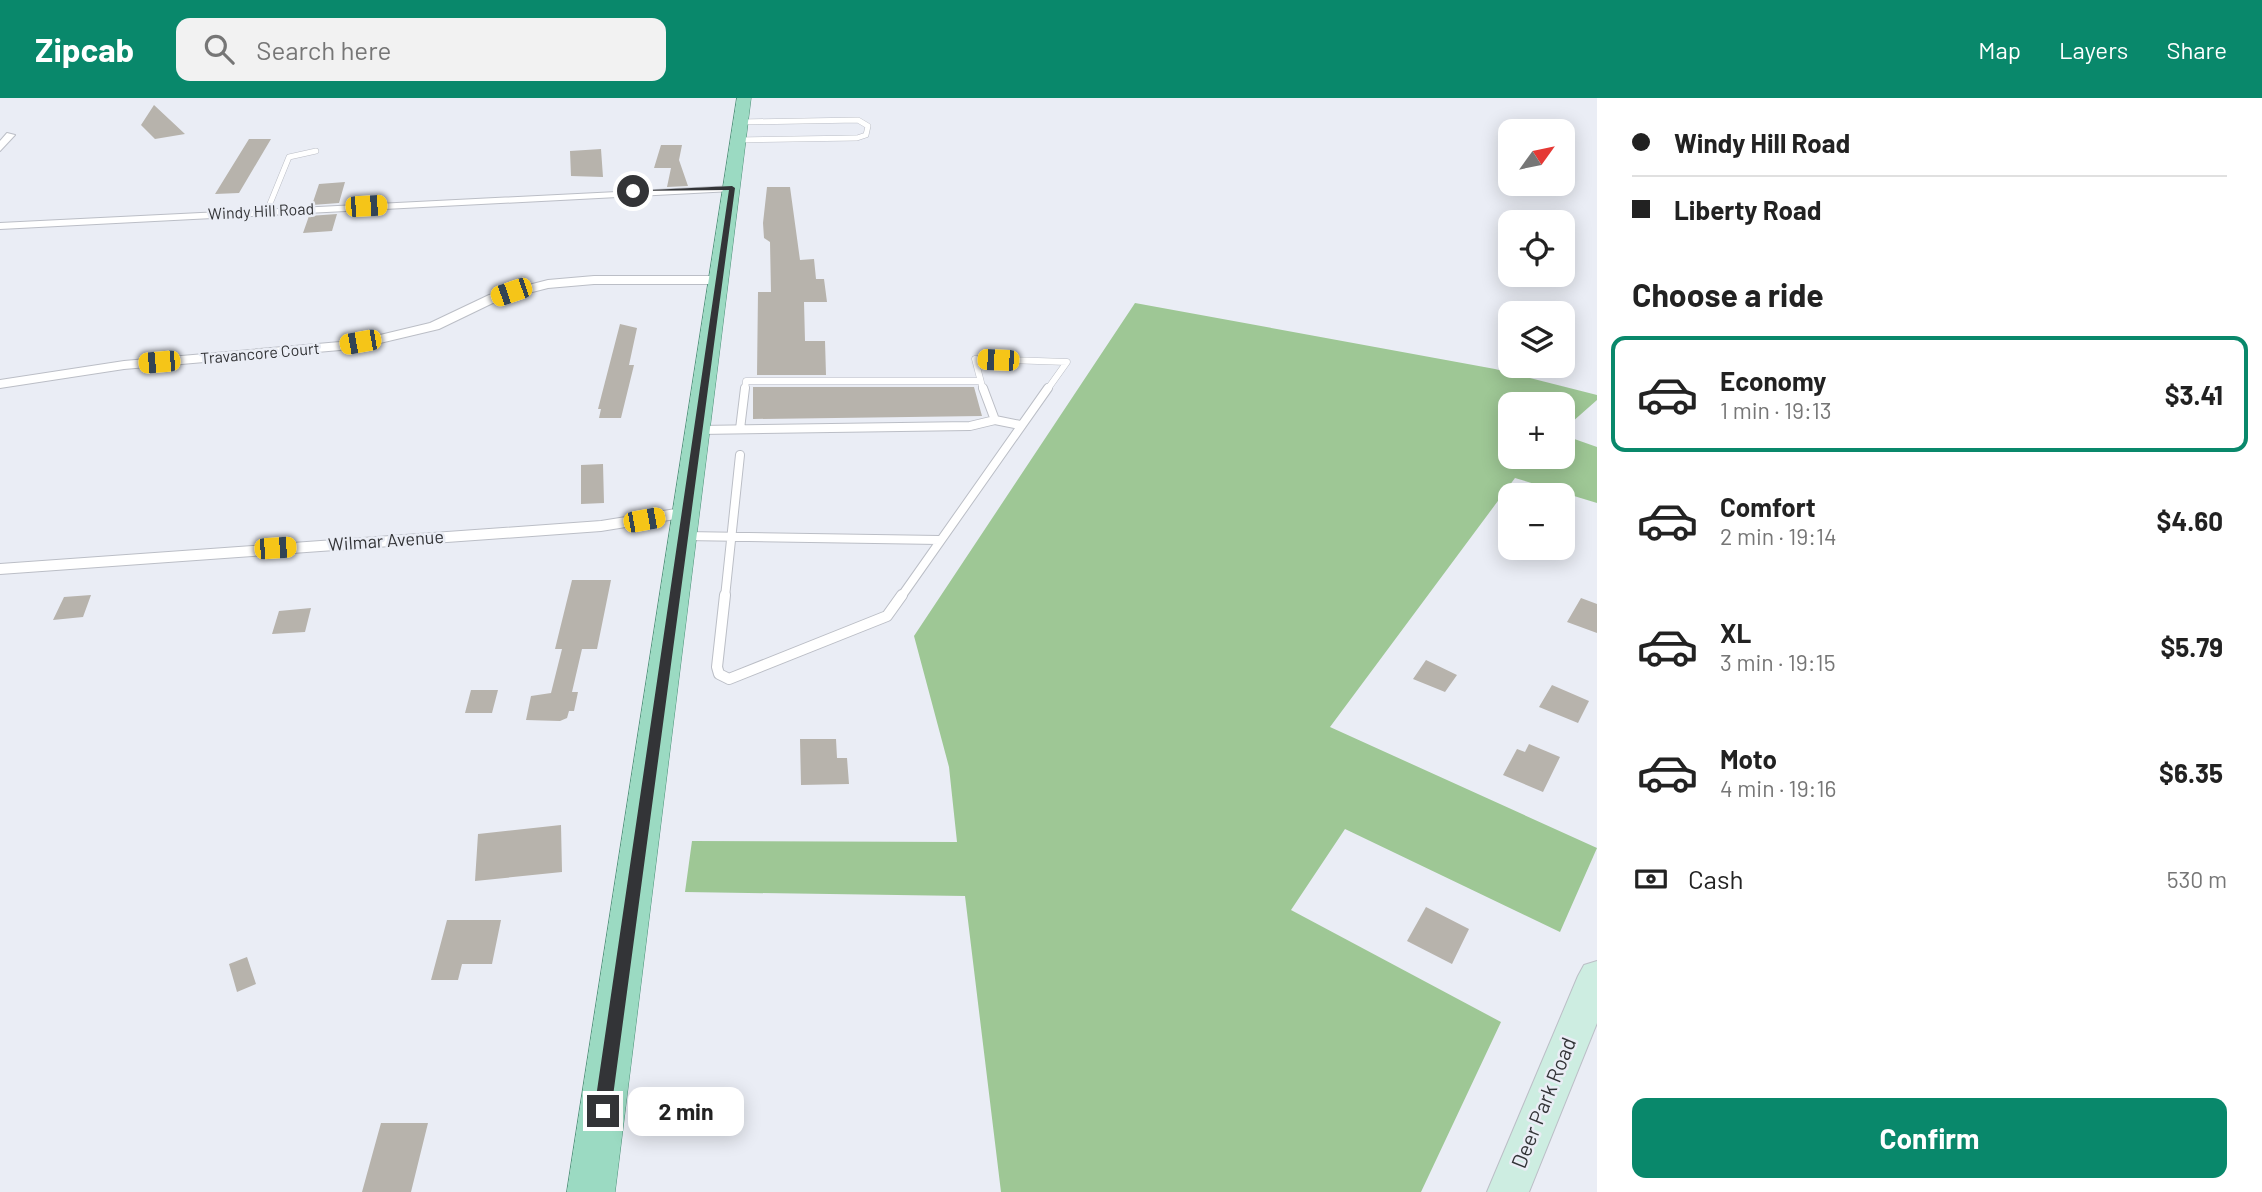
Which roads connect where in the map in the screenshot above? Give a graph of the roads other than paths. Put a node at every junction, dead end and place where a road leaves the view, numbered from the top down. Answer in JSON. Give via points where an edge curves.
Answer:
{"nodes":[{"id":1,"x":744,"y":98,"type":"edge"},
{"id":2,"x":741,"y":122,"type":"junction"},
{"id":3,"x":10,"y":135,"type":"dead end"},
{"id":4,"x":738,"y":140,"type":"junction"},
{"id":5,"x":0,"y":148,"type":"edge"},
{"id":6,"x":316,"y":150,"type":"dead end"},
{"id":7,"x":732,"y":188,"type":"junction"},
{"id":8,"x":267,"y":211,"type":"junction"},
{"id":9,"x":0,"y":226,"type":"edge"},
{"id":10,"x":720,"y":281,"type":"junction"},
{"id":11,"x":980,"y":381,"type":"junction"},
{"id":12,"x":0,"y":384,"type":"edge"},
{"id":13,"x":995,"y":420,"type":"junction"},
{"id":14,"x":1020,"y":425,"type":"junction"},
{"id":15,"x":740,"y":429,"type":"junction"},
{"id":16,"x":699,"y":430,"type":"junction"},
{"id":17,"x":740,"y":455,"type":"dead end"},
{"id":18,"x":686,"y":524,"type":"junction"},
{"id":19,"x":731,"y":537,"type":"junction"},
{"id":20,"x":939,"y":540,"type":"junction"},
{"id":21,"x":0,"y":569,"type":"edge"},
{"id":22,"x":1597,"y":976,"type":"edge"},
{"id":23,"x":591,"y":1192,"type":"edge"},
{"id":24,"x":1508,"y":1192,"type":"edge"}],
"edges":[{"from":1,"to":2,"type":"main road"},
{"from":2,"to":4,"type":"main road"},
{"from":2,"to":4,"type":"lane","via":[[858,120],[868,126],[866,135],[857,138]]},
{"from":3,"to":5,"type":"street"},
{"from":4,"to":7,"type":"main road"},
{"from":6,"to":8,"type":"lane","via":[[289,157]]},
{"from":7,"to":8,"type":"street","name":"Windy Hill Road"},
{"from":7,"to":10,"type":"main road"},
{"from":8,"to":9,"type":"street","name":"Windy Hill Road"},
{"from":10,"to":12,"type":"street","name":"Travancore Court","via":[[548,284],[493,298],[434,326],[380,339],[124,365]]},
{"from":10,"to":16,"type":"main road"},
{"from":11,"to":13,"type":"lane"},
{"from":11,"to":14,"type":"lane","via":[[975,359],[1067,362]]},
{"from":11,"to":15,"type":"lane","via":[[746,381]]},
{"from":13,"to":14,"type":"lane"},
{"from":13,"to":15,"type":"lane","via":[[970,426]]},
{"from":14,"to":20,"type":"lane"},
{"from":15,"to":16,"type":"lane"},
{"from":16,"to":18,"type":"main road"},
{"from":17,"to":19,"type":"lane"},
{"from":18,"to":19,"type":"lane"},
{"from":18,"to":21,"type":"street","name":"Wilmar Avenue","via":[[601,526]]},
{"from":18,"to":23,"type":"main road"},
{"from":19,"to":20,"type":"lane"},
{"from":19,"to":20,"type":"lane","via":[[717,667],[719,674],[729,679],[887,616]]},
{"from":22,"to":24,"type":"street","name":"Deer Park Road"}]}
